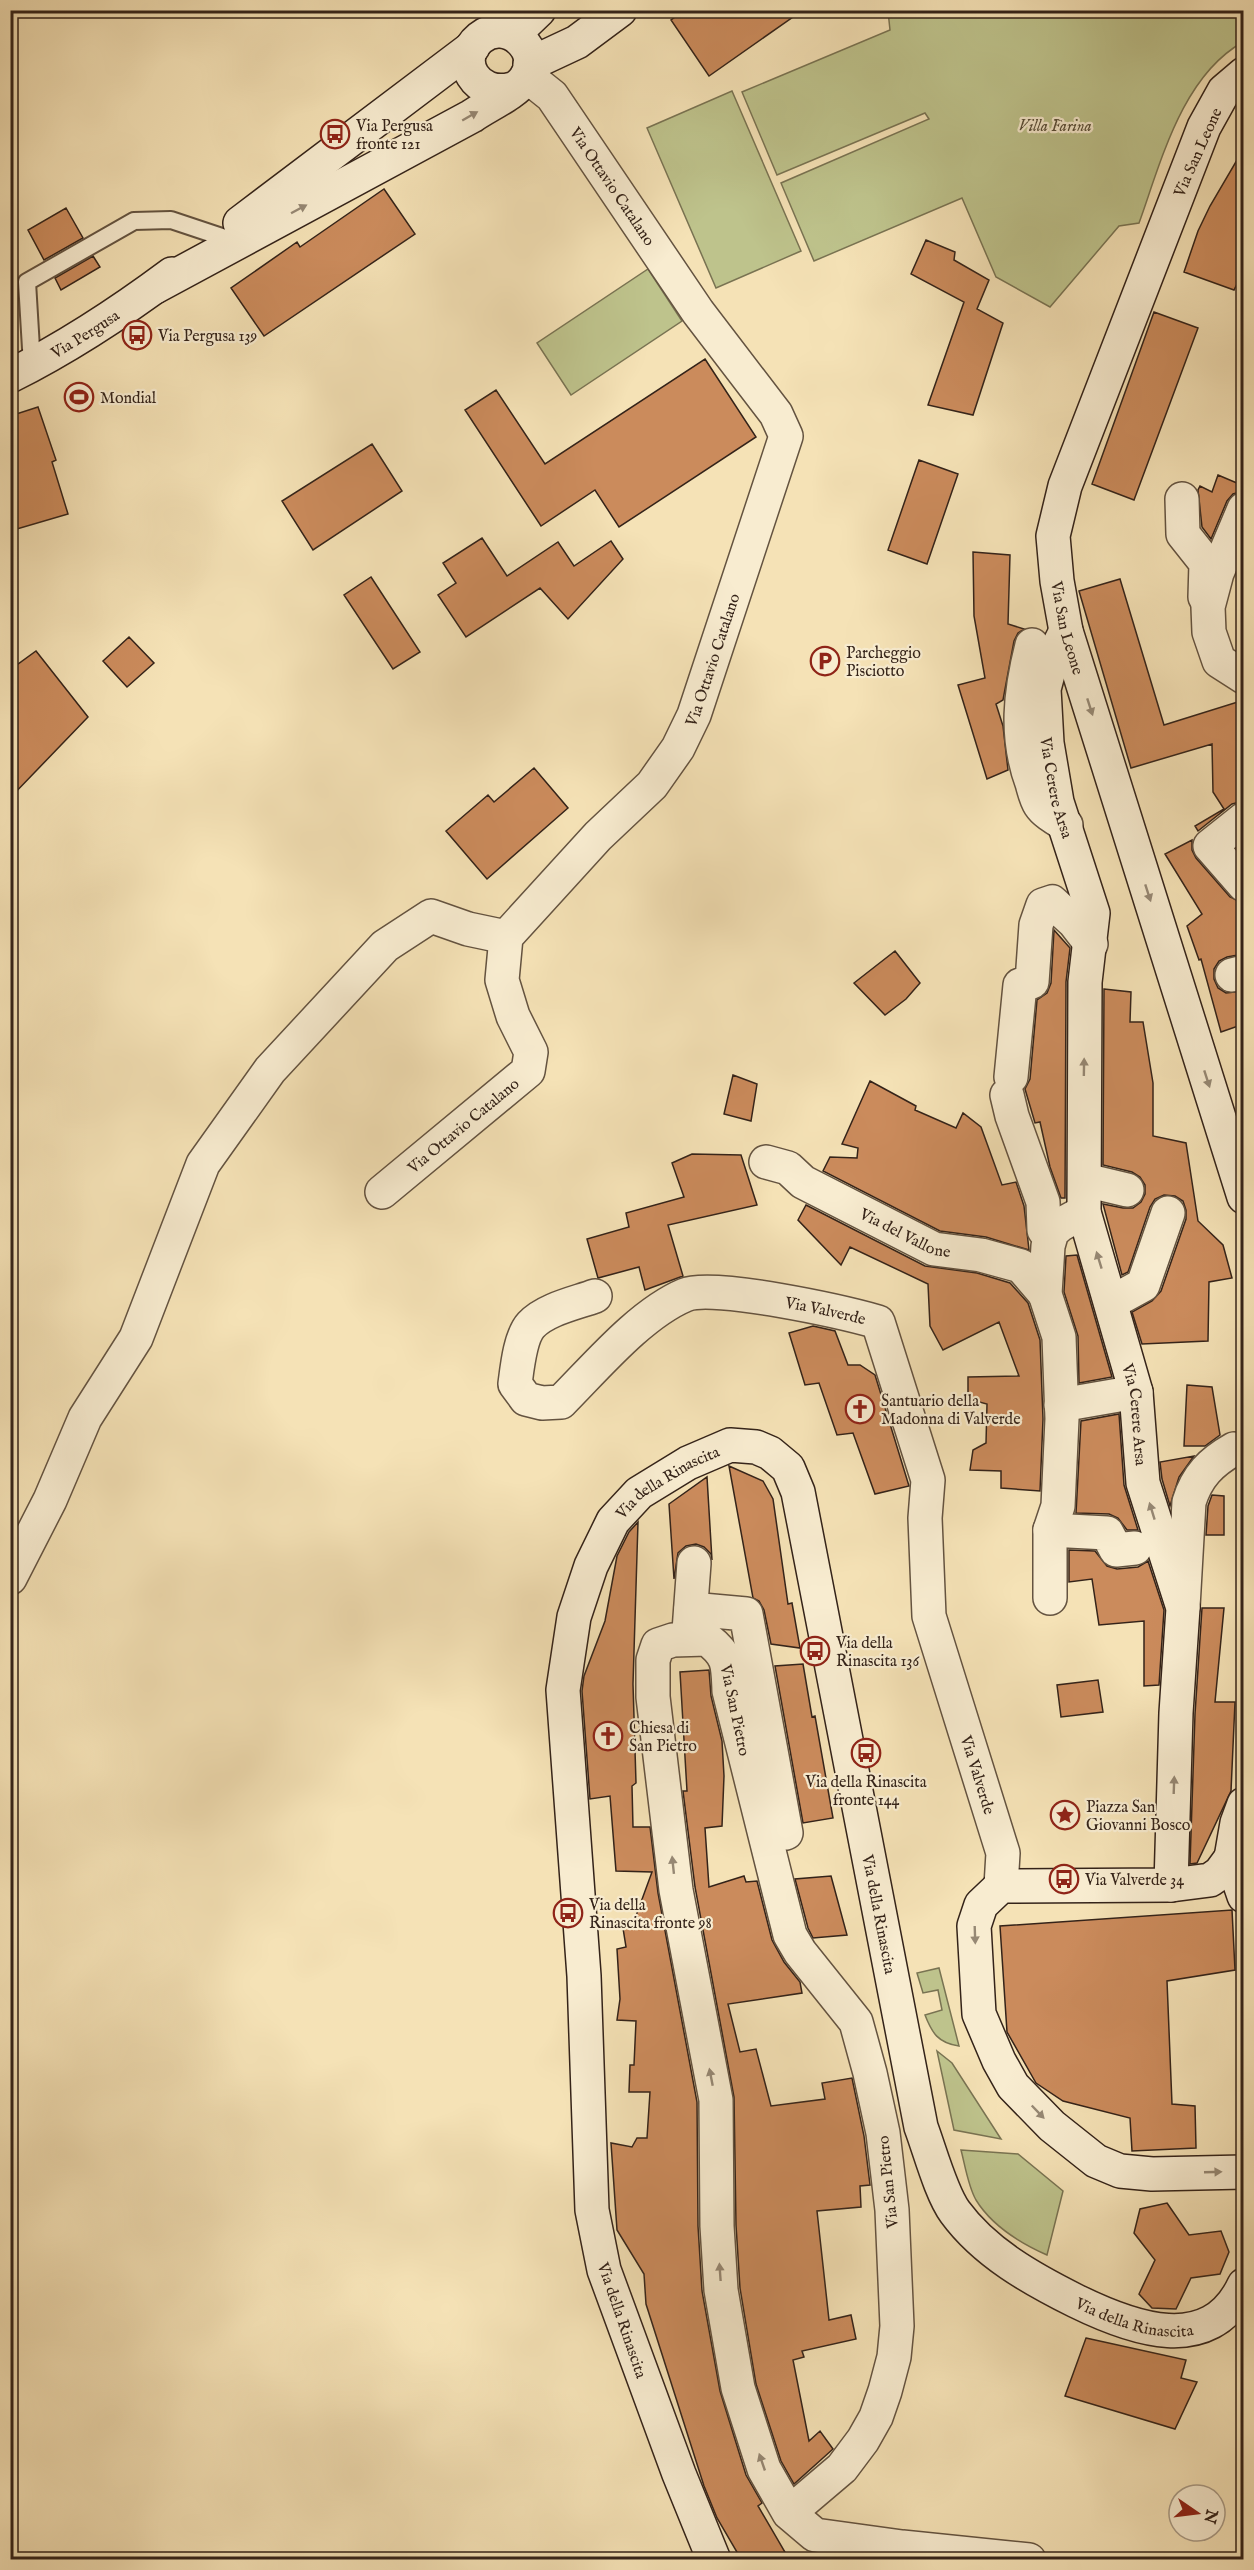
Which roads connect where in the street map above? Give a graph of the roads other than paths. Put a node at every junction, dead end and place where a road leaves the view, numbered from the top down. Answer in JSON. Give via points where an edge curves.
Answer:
{"nodes":[{"id":1,"x":538,"y":10,"type":"edge"},
{"id":2,"x":620,"y":10,"type":"edge"},
{"id":3,"x":514,"y":34,"type":"junction"},
{"id":4,"x":473,"y":47,"type":"junction"},
{"id":5,"x":1244,"y":74,"type":"edge"},
{"id":6,"x":523,"y":77,"type":"junction"},
{"id":7,"x":228,"y":240,"type":"junction"},
{"id":8,"x":21,"y":371,"type":"edge"},
{"id":9,"x":1182,"y":499,"type":"dead end"},
{"id":10,"x":1244,"y":509,"type":"edge"},
{"id":11,"x":1208,"y":607,"type":"junction"},
{"id":12,"x":1066,"y":631,"type":"junction"},
{"id":13,"x":1032,"y":645,"type":"dead end"},
{"id":14,"x":1244,"y":677,"type":"edge"},
{"id":15,"x":1244,"y":819,"type":"edge"},
{"id":16,"x":1066,"y":825,"type":"junction"},
{"id":17,"x":1244,"y":885,"type":"edge"},
{"id":18,"x":506,"y":937,"type":"junction"},
{"id":19,"x":1091,"y":944,"type":"junction"},
{"id":20,"x":1237,"y":1145,"type":"edge"},
{"id":21,"x":766,"y":1162,"type":"dead end"},
{"id":22,"x":1127,"y":1190,"type":"dead end"},
{"id":23,"x":382,"y":1192,"type":"dead end"},
{"id":24,"x":1084,"y":1196,"type":"junction"},
{"id":25,"x":1244,"y":1197,"type":"edge"},
{"id":26,"x":1168,"y":1213,"type":"dead end"},
{"id":27,"x":1052,"y":1232,"type":"junction"},
{"id":28,"x":1045,"y":1294,"type":"junction"},
{"id":29,"x":595,"y":1296,"type":"dead end"},
{"id":30,"x":1112,"y":1302,"type":"junction"},
{"id":31,"x":1136,"y":1392,"type":"junction"},
{"id":32,"x":1061,"y":1405,"type":"junction"},
{"id":33,"x":1234,"y":1449,"type":"dead end"},
{"id":34,"x":1050,"y":1530,"type":"junction"},
{"id":35,"x":1149,"y":1546,"type":"junction"},
{"id":36,"x":694,"y":1563,"type":"dead end"},
{"id":37,"x":10,"y":1578,"type":"edge"},
{"id":38,"x":1050,"y":1598,"type":"dead end"},
{"id":39,"x":1183,"y":1608,"type":"junction"},
{"id":40,"x":690,"y":1624,"type":"junction"},
{"id":41,"x":1244,"y":1804,"type":"edge"},
{"id":42,"x":786,"y":1833,"type":"dead end"},
{"id":43,"x":1237,"y":1849,"type":"edge"},
{"id":44,"x":1171,"y":1885,"type":"junction"},
{"id":45,"x":1001,"y":1886,"type":"junction"},
{"id":46,"x":1244,"y":1896,"type":"edge"},
{"id":47,"x":1244,"y":2172,"type":"edge"},
{"id":48,"x":1244,"y":2284,"type":"edge"},
{"id":49,"x":789,"y":2513,"type":"junction"},
{"id":50,"x":815,"y":2547,"type":"edge"},
{"id":51,"x":902,"y":2553,"type":"edge"},
{"id":52,"x":714,"y":2559,"type":"edge"},
{"id":53,"x":1029,"y":2559,"type":"edge"}],
"edges":[{"from":1,"to":3,"type":"street"},
{"from":2,"to":6,"type":"street"},
{"from":3,"to":4,"type":"street","via":[[495,31]]},
{"from":3,"to":6,"type":"street","via":[[526,47]]},
{"from":4,"to":6,"type":"street","via":[[470,68],[474,78],[491,91],[502,92]]},
{"from":4,"to":7,"type":"street"},
{"from":5,"to":12,"type":"street","name":"Via San Leone","via":[[1224,91],[1204,127],[1065,486],[1053,536]]},
{"from":7,"to":6,"type":"street","one_way":true,"via":[[462,121]]},
{"from":6,"to":18,"type":"street","name":"Via Ottavio Catalano","via":[[552,96],[698,312],[776,414],[786,436],[694,715],[678,748],[652,785],[598,836]]},
{"from":7,"to":8,"type":"street","name":"Via Pergusa","via":[[117,314]]},
{"from":7,"to":8,"type":"lane","via":[[171,220],[134,221],[27,282]]},
{"from":9,"to":11,"type":"street","via":[[1183,534],[1206,563],[1204,592]]},
{"from":10,"to":11,"type":"street","via":[[1217,573]]},
{"from":11,"to":14,"type":"street","via":[[1209,632],[1219,661]]},
{"from":12,"to":16,"type":"street","name":"Via Cerere Arsa","via":[[1052,658],[1044,689],[1047,743],[1057,802]]},
{"from":12,"to":20,"type":"street","name":"Via San Leone","one_way":true},
{"from":13,"to":16,"type":"street","via":[[1020,705],[1022,742],[1040,807]]},
{"from":15,"to":17,"type":"street","via":[[1209,846]]},
{"from":16,"to":19,"type":"street","name":"Via Cerere Arsa","via":[[1093,913]]},
{"from":18,"to":23,"type":"street","name":"Via Ottavio Catalano","via":[[502,980],[513,1016],[531,1052],[528,1071]]},
{"from":18,"to":37,"type":"street","via":[[431,916],[414,925],[385,946],[270,1070],[203,1164],[136,1338],[85,1418],[50,1500]]},
{"from":24,"to":19,"type":"street","name":"Via Cerere Arsa","one_way":true,"via":[[1085,982]]},
{"from":19,"to":27,"type":"street","via":[[1052,902],[1043,905],[1036,925],[1032,982],[1020,985],[1009,1086],[1012,1116],[1043,1202],[1044,1230]]},
{"from":20,"to":25,"type":"street","name":"Via San Leone"},
{"from":21,"to":28,"type":"street","name":"Via del Vallone","via":[[788,1168],[803,1182],[934,1249],[981,1255],[1021,1266]]},
{"from":22,"to":24,"type":"street"},
{"from":24,"to":27,"type":"street"},
{"from":30,"to":24,"type":"street","name":"Via Cerere Arsa","one_way":true},
{"from":26,"to":30,"type":"street","via":[[1143,1285]]},
{"from":27,"to":28,"type":"street","name":"Via del Vallone"},
{"from":28,"to":32,"type":"street","name":"Via del Vallone","via":[[1059,1337]]},
{"from":29,"to":45,"type":"street","name":"Via Valverde","via":[[548,1314],[531,1325],[515,1384],[526,1399],[542,1403],[561,1401],[651,1314],[686,1294],[714,1291],[848,1313],[878,1322],[928,1480],[929,1616],[1003,1853]]},
{"from":30,"to":31,"type":"street","name":"Via Cerere Arsa"},
{"from":31,"to":32,"type":"street"},
{"from":35,"to":31,"type":"street","name":"Via Cerere Arsa","one_way":true},
{"from":32,"to":34,"type":"street","name":"Via del Vallone","via":[[1058,1506]]},
{"from":33,"to":39,"type":"street","via":[[1205,1469],[1189,1502]]},
{"from":34,"to":35,"type":"street","via":[[1107,1533],[1116,1550]]},
{"from":34,"to":38,"type":"street","name":"Via del Vallone"},
{"from":35,"to":39,"type":"street","name":"Via Cerere Arsa"},
{"from":36,"to":40,"type":"street"},
{"from":44,"to":39,"type":"street","name":"Via Cerere Arsa","one_way":true},
{"from":40,"to":42,"type":"street","via":[[746,1614]]},
{"from":49,"to":40,"type":"street","name":"Via San Pietro","one_way":true,"via":[[764,2469],[738,2388],[721,2290],[716,2100],[676,1890],[653,1698],[652,1660],[658,1645]]},
{"from":40,"to":49,"type":"street","name":"Via San Pietro","via":[[722,1651],[790,1935],[856,2022],[883,2133],[897,2326],[894,2357],[876,2417],[863,2440],[842,2468]]},
{"from":41,"to":43,"type":"street","via":[[1237,1823]]},
{"from":43,"to":44,"type":"street","via":[[1210,1880]]},
{"from":43,"to":46,"type":"street"},
{"from":44,"to":45,"type":"street"},
{"from":45,"to":47,"type":"street","one_way":true,"via":[[981,1905],[974,1926],[979,2014],[1013,2085],[1052,2126],[1096,2161],[1120,2170],[1152,2174]]},
{"from":48,"to":52,"type":"street","name":"Via della Rinascita","via":[[1237,2299],[1206,2325],[1173,2332],[1140,2328],[1050,2288],[999,2257],[954,2211],[921,2127],[798,1492],[788,1468],[756,1447],[730,1445],[688,1463],[639,1493],[613,1521],[591,1566],[574,1617],[562,1690],[584,1976],[592,2210],[604,2270]]},
{"from":49,"to":50,"type":"street","name":"Via San Pietro"},
{"from":50,"to":51,"type":"street","name":"Via San Pietro"},
{"from":51,"to":53,"type":"street","name":"Via San Pietro"}]}
